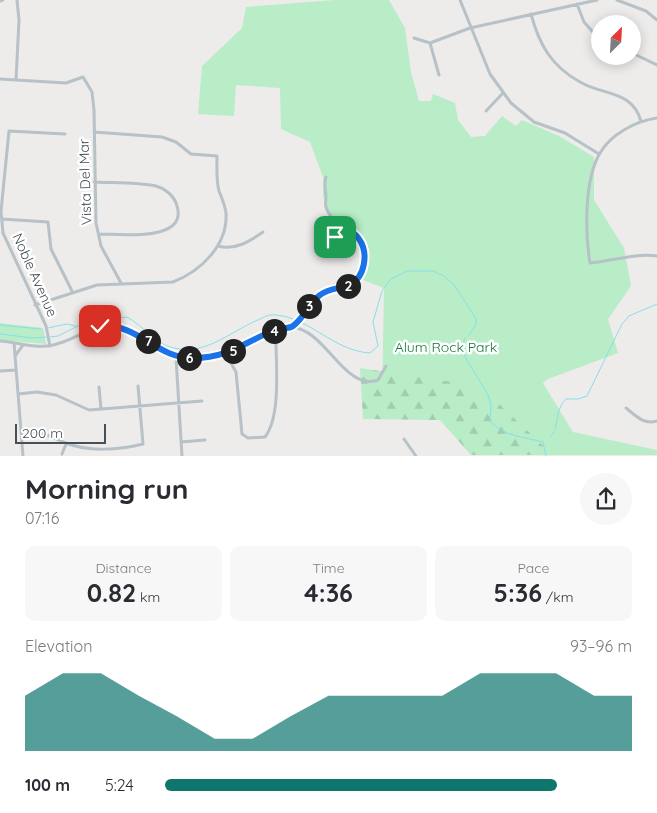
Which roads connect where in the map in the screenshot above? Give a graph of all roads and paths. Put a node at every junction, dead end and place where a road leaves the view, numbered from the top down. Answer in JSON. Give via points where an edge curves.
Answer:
{"nodes":[{"id":1,"x":17,"y":0,"type":"edge"},
{"id":2,"x":460,"y":0,"type":"edge"},
{"id":3,"x":597,"y":0,"type":"edge"},
{"id":4,"x":617,"y":0,"type":"edge"},
{"id":5,"x":577,"y":4,"type":"junction"},
{"id":6,"x":531,"y":14,"type":"junction"},
{"id":7,"x":657,"y":20,"type":"edge"},
{"id":8,"x":470,"y":28,"type":"junction"},
{"id":9,"x":591,"y":30,"type":"edge"},
{"id":10,"x":414,"y":38,"type":"dead end"},
{"id":11,"x":430,"y":43,"type":"junction"},
{"id":12,"x":641,"y":58,"type":"edge"},
{"id":13,"x":657,"y":65,"type":"edge"},
{"id":14,"x":439,"y":75,"type":"dead end"},
{"id":15,"x":0,"y":79,"type":"edge"},
{"id":16,"x":16,"y":80,"type":"junction"},
{"id":17,"x":503,"y":94,"type":"junction"},
{"id":18,"x":486,"y":111,"type":"dead end"},
{"id":19,"x":657,"y":118,"type":"edge"},
{"id":20,"x":641,"y":121,"type":"junction"},
{"id":21,"x":94,"y":132,"type":"junction"},
{"id":22,"x":64,"y":134,"type":"dead end"},
{"id":23,"x":599,"y":154,"type":"junction"},
{"id":24,"x":326,"y":177,"type":"dead end"},
{"id":25,"x":94,"y":182,"type":"junction"},
{"id":26,"x":1,"y":216,"type":"edge"},
{"id":27,"x":342,"y":225,"type":"junction"},
{"id":28,"x":263,"y":232,"type":"dead end"},
{"id":29,"x":98,"y":234,"type":"junction"},
{"id":30,"x":328,"y":240,"type":"dead end"},
{"id":31,"x":218,"y":246,"type":"junction"},
{"id":32,"x":657,"y":256,"type":"edge"},
{"id":33,"x":121,"y":283,"type":"junction"},
{"id":34,"x":72,"y":292,"type":"junction"},
{"id":35,"x":35,"y":305,"type":"junction"},
{"id":36,"x":292,"y":327,"type":"junction"},
{"id":37,"x":273,"y":331,"type":"junction"},
{"id":38,"x":0,"y":341,"type":"edge"},
{"id":39,"x":14,"y":343,"type":"junction"},
{"id":40,"x":23,"y":345,"type":"junction"},
{"id":41,"x":50,"y":346,"type":"junction"},
{"id":42,"x":226,"y":354,"type":"junction"},
{"id":43,"x":15,"y":357,"type":"junction"},
{"id":44,"x":176,"y":358,"type":"junction"},
{"id":45,"x":386,"y":366,"type":"dead end"},
{"id":46,"x":16,"y":370,"type":"junction"},
{"id":47,"x":0,"y":371,"type":"edge"},
{"id":48,"x":138,"y":386,"type":"dead end"},
{"id":49,"x":99,"y":387,"type":"dead end"},
{"id":50,"x":18,"y":394,"type":"junction"},
{"id":51,"x":202,"y":401,"type":"dead end"},
{"id":52,"x":178,"y":402,"type":"junction"},
{"id":53,"x":140,"y":406,"type":"junction"},
{"id":54,"x":626,"y":408,"type":"dead end"},
{"id":55,"x":101,"y":409,"type":"junction"},
{"id":56,"x":657,"y":421,"type":"edge"},
{"id":57,"x":22,"y":432,"type":"junction"},
{"id":58,"x":404,"y":439,"type":"dead end"},
{"id":59,"x":205,"y":440,"type":"dead end"},
{"id":60,"x":181,"y":442,"type":"junction"},
{"id":61,"x":66,"y":444,"type":"junction"},
{"id":62,"x":62,"y":454,"type":"dead end"},
{"id":63,"x":23,"y":456,"type":"edge"},
{"id":64,"x":182,"y":456,"type":"edge"},
{"id":65,"x":416,"y":456,"type":"edge"}],
"edges":[{"from":1,"to":16,"type":"street"},
{"from":2,"to":8,"type":"street"},
{"from":3,"to":5,"type":"street"},
{"from":4,"to":7,"type":"street","via":[[646,11]]},
{"from":5,"to":6,"type":"street"},
{"from":5,"to":9,"type":"street"},
{"from":6,"to":8,"type":"street"},
{"from":6,"to":20,"type":"street","via":[[537,38],[562,69],[580,82],[626,98],[638,108]]},
{"from":8,"to":11,"type":"street"},
{"from":8,"to":17,"type":"street","via":[[490,74]]},
{"from":10,"to":11,"type":"street"},
{"from":11,"to":14,"type":"street"},
{"from":12,"to":13,"type":"street"},
{"from":15,"to":16,"type":"street"},
{"from":16,"to":21,"type":"street","name":"Vista Del Mar","via":[[66,83],[83,78],[92,92]]},
{"from":17,"to":18,"type":"street"},
{"from":17,"to":23,"type":"street","via":[[534,122],[565,133]]},
{"from":19,"to":20,"type":"street"},
{"from":20,"to":23,"type":"street","via":[[624,130]]},
{"from":21,"to":25,"type":"street","name":"Vista Del Mar"},
{"from":21,"to":31,"type":"street","via":[[162,137],[176,142],[191,154],[217,156],[217,180],[226,216]]},
{"from":22,"to":26,"type":"street","name":"Noble Avenue","via":[[7,132]]},
{"from":23,"to":32,"type":"street","via":[[586,222],[590,263],[617,261],[642,254]]},
{"from":24,"to":27,"type":"street","via":[[326,208]]},
{"from":25,"to":29,"type":"street","name":"Vista Del Mar"},
{"from":25,"to":29,"type":"street","via":[[156,186],[170,194],[178,209],[173,223],[155,235]]},
{"from":26,"to":34,"type":"street","via":[[48,222],[51,249]]},
{"from":26,"to":35,"type":"street","name":"Noble Avenue","via":[[3,233]]},
{"from":27,"to":30,"type":"street","via":[[335,237]]},
{"from":27,"to":36,"type":"street","via":[[354,233],[365,251],[361,273],[348,285],[324,292]]},
{"from":28,"to":31,"type":"street","via":[[240,245]]},
{"from":29,"to":33,"type":"street","name":"Vista Del Mar"},
{"from":31,"to":33,"type":"street","via":[[194,271],[173,282]]},
{"from":33,"to":34,"type":"street"},
{"from":34,"to":35,"type":"street"},
{"from":35,"to":41,"type":"street","name":"Noble Avenue"},
{"from":36,"to":37,"type":"street"},
{"from":36,"to":45,"type":"street","via":[[318,340],[353,376],[366,382],[378,380]]},
{"from":37,"to":42,"type":"street"},
{"from":37,"to":42,"type":"street","via":[[276,340],[276,402],[265,437],[248,438],[242,434],[236,372]]},
{"from":38,"to":39,"type":"street"},
{"from":39,"to":40,"type":"street"},
{"from":39,"to":43,"type":"street"},
{"from":40,"to":41,"type":"street"},
{"from":40,"to":43,"type":"street"},
{"from":41,"to":44,"type":"street","via":[[90,330],[113,326],[133,332]]},
{"from":42,"to":44,"type":"street","via":[[208,358]]},
{"from":43,"to":46,"type":"street"},
{"from":44,"to":52,"type":"street"},
{"from":46,"to":47,"type":"street"},
{"from":46,"to":50,"type":"street"},
{"from":48,"to":53,"type":"street"},
{"from":49,"to":55,"type":"street"},
{"from":50,"to":55,"type":"street","via":[[56,395],[88,410]]},
{"from":50,"to":57,"type":"street"},
{"from":51,"to":52,"type":"street"},
{"from":52,"to":53,"type":"street"},
{"from":52,"to":60,"type":"street"},
{"from":53,"to":55,"type":"street"},
{"from":53,"to":61,"type":"street","via":[[143,444],[86,449]]},
{"from":54,"to":56,"type":"street","via":[[647,423]]},
{"from":57,"to":61,"type":"street","via":[[41,431]]},
{"from":57,"to":63,"type":"street"},
{"from":58,"to":65,"type":"street"},
{"from":59,"to":60,"type":"street"},
{"from":60,"to":64,"type":"street"},
{"from":61,"to":62,"type":"street"}]}
